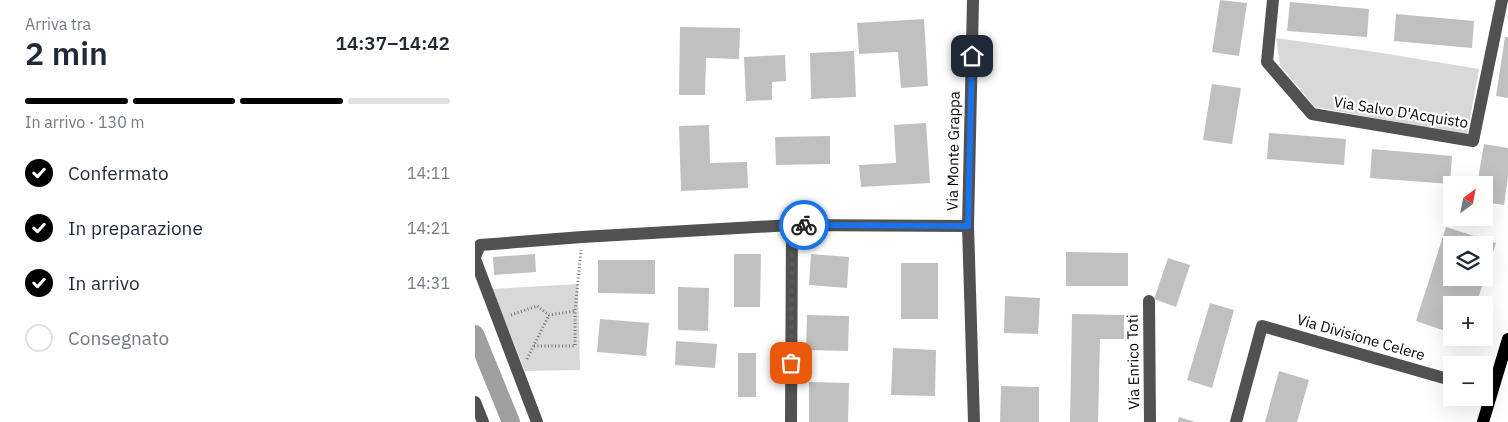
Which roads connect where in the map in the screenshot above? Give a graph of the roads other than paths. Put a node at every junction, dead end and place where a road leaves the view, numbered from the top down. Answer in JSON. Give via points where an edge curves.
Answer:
{"nodes":[{"id":1,"x":973,"y":0,"type":"edge"},
{"id":2,"x":1273,"y":0,"type":"edge"},
{"id":3,"x":1502,"y":0,"type":"edge"},
{"id":4,"x":792,"y":225,"type":"junction"},
{"id":5,"x":968,"y":226,"type":"junction"},
{"id":6,"x":475,"y":258,"type":"edge"},
{"id":7,"x":1149,"y":301,"type":"dead end"},
{"id":8,"x":1508,"y":339,"type":"edge"},
{"id":9,"x":1443,"y":378,"type":"edge"},
{"id":10,"x":1493,"y":378,"type":"edge"},
{"id":11,"x":475,"y":402,"type":"edge"},
{"id":12,"x":1486,"y":406,"type":"edge"},
{"id":13,"x":483,"y":422,"type":"edge"},
{"id":14,"x":537,"y":422,"type":"edge"},
{"id":15,"x":791,"y":422,"type":"edge"},
{"id":16,"x":974,"y":422,"type":"edge"},
{"id":17,"x":1150,"y":422,"type":"edge"},
{"id":18,"x":1236,"y":422,"type":"edge"},
{"id":19,"x":1483,"y":422,"type":"edge"}],
"edges":[{"from":1,"to":5,"type":"street","name":"Via Monte Grappa"},
{"from":2,"to":3,"type":"street","name":"Via Salvo D'Acquisto","via":[[1267,62],[1312,114],[1473,141]]},
{"from":4,"to":5,"type":"street"},
{"from":4,"to":6,"type":"street","via":[[479,245]]},
{"from":4,"to":15,"type":"street"},
{"from":5,"to":16,"type":"street","name":"Via Monte Grappa"},
{"from":6,"to":14,"type":"street"},
{"from":7,"to":17,"type":"street","name":"Via Enrico Toti"},
{"from":8,"to":10,"type":"main road"},
{"from":9,"to":18,"type":"street","name":"Via Divisione Celere","via":[[1262,326]]},
{"from":11,"to":13,"type":"street"},
{"from":12,"to":19,"type":"main road"}]}
